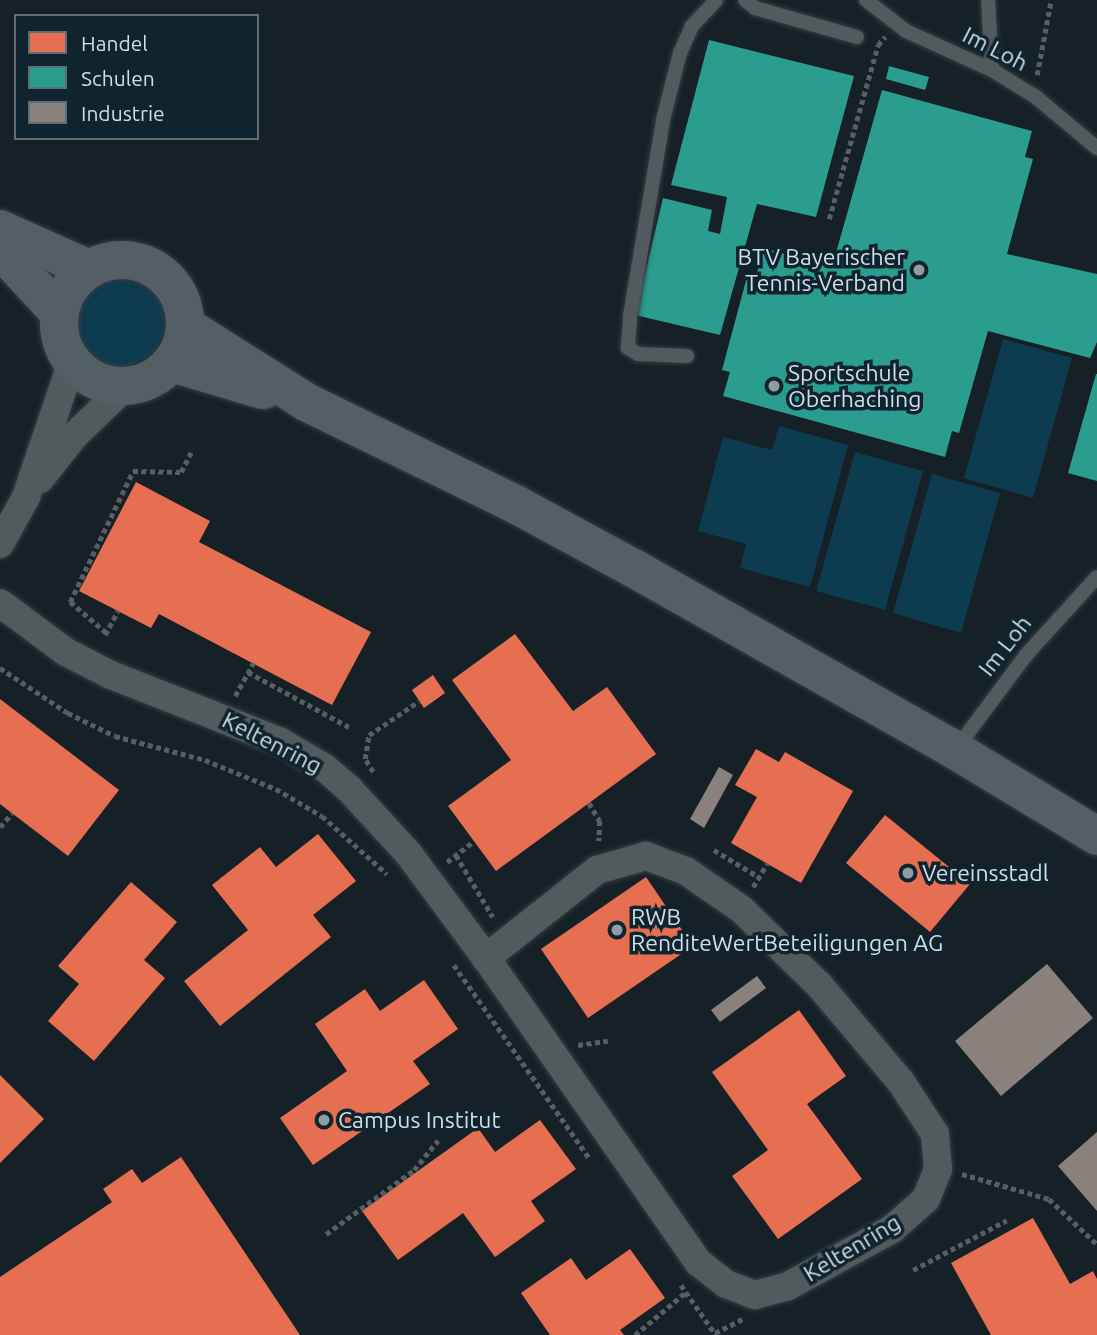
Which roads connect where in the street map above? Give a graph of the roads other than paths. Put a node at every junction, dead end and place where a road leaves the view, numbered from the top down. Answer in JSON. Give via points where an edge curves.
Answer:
{"nodes":[{"id":1,"x":716,"y":0,"type":"edge"},
{"id":2,"x":745,"y":0,"type":"edge"},
{"id":3,"x":866,"y":0,"type":"edge"},
{"id":4,"x":988,"y":0,"type":"edge"},
{"id":5,"x":857,"y":37,"type":"dead end"},
{"id":6,"x":992,"y":70,"type":"junction"},
{"id":7,"x":1097,"y":148,"type":"edge"},
{"id":8,"x":0,"y":229,"type":"edge"},
{"id":9,"x":0,"y":249,"type":"edge"},
{"id":10,"x":89,"y":269,"type":"junction"},
{"id":11,"x":59,"y":313,"type":"junction"},
{"id":12,"x":186,"y":326,"type":"junction"},
{"id":13,"x":687,"y":356,"type":"dead end"},
{"id":14,"x":72,"y":362,"type":"junction"},
{"id":15,"x":171,"y":363,"type":"junction"},
{"id":16,"x":125,"y":387,"type":"junction"},
{"id":17,"x":306,"y":402,"type":"junction"},
{"id":18,"x":26,"y":498,"type":"junction"},
{"id":19,"x":0,"y":544,"type":"edge"},
{"id":20,"x":1097,"y":577,"type":"edge"},
{"id":21,"x":0,"y":603,"type":"edge"},
{"id":22,"x":955,"y":750,"type":"junction"},
{"id":23,"x":1097,"y":836,"type":"edge"},
{"id":24,"x":497,"y":950,"type":"junction"}],
"edges":[{"from":1,"to":13,"type":"lane","via":[[692,26],[680,53],[663,121],[630,316],[628,348],[638,354]]},
{"from":2,"to":5,"type":"lane","via":[[755,9]]},
{"from":3,"to":6,"type":"lane","name":"Im Loh","via":[[896,23]]},
{"from":4,"to":6,"type":"lane"},
{"from":6,"to":7,"type":"lane","name":"Im Loh","via":[[1036,97]]},
{"from":8,"to":10,"type":"main road"},
{"from":9,"to":11,"type":"main road"},
{"from":10,"to":11,"type":"main road","via":[[69,288]]},
{"from":10,"to":12,"type":"main road","via":[[121,259],[154,268],[178,293]]},
{"from":11,"to":14,"type":"main road","via":[[58,331]]},
{"from":12,"to":15,"type":"main road"},
{"from":12,"to":17,"type":"main road"},
{"from":14,"to":16,"type":"main road","via":[[95,381]]},
{"from":14,"to":18,"type":"street"},
{"from":15,"to":16,"type":"main road","via":[[151,380]]},
{"from":15,"to":17,"type":"main road"},
{"from":16,"to":18,"type":"street","via":[[74,436]]},
{"from":17,"to":22,"type":"main road","via":[[517,505]]},
{"from":18,"to":19,"type":"street"},
{"from":20,"to":22,"type":"lane","name":"Im Loh","via":[[1026,654]]},
{"from":21,"to":24,"type":"street","name":"Keltenring","via":[[89,664],[224,716],[325,768],[371,811]]},
{"from":22,"to":23,"type":"main road"},
{"from":24,"to":24,"type":"street","name":"Keltenring","via":[[597,870],[646,856],[686,871],[741,909],[821,986],[901,1082],[935,1134],[938,1168],[926,1199],[909,1214],[788,1286],[755,1295],[726,1284],[698,1262]]}]}
